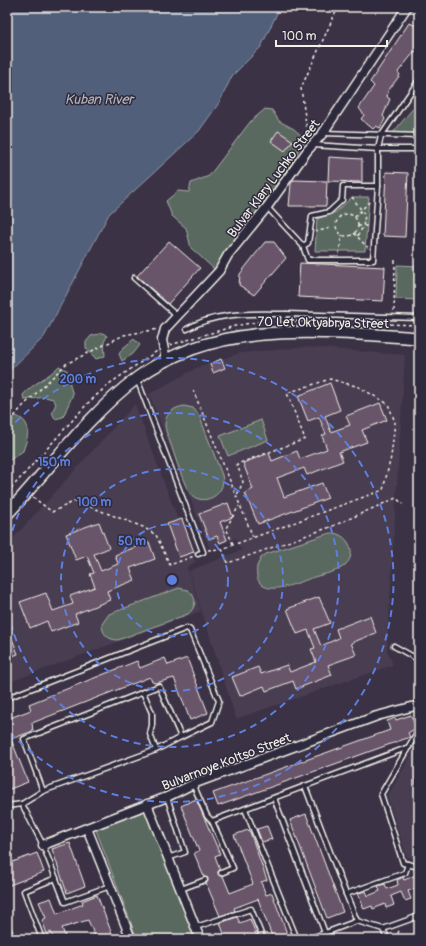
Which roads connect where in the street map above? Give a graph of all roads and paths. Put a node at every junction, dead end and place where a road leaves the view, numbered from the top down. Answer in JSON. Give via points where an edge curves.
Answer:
{"nodes":[{"id":1,"x":338,"y":7,"type":"edge"},
{"id":2,"x":407,"y":7,"type":"edge"},
{"id":3,"x":419,"y":80,"type":"edge"},
{"id":4,"x":323,"y":133,"type":"junction"},
{"id":5,"x":381,"y":136,"type":"junction"},
{"id":6,"x":419,"y":136,"type":"edge"},
{"id":7,"x":313,"y":145,"type":"junction"},
{"id":8,"x":301,"y":149,"type":"dead end"},
{"id":9,"x":378,"y":149,"type":"junction"},
{"id":10,"x":419,"y":149,"type":"edge"},
{"id":11,"x":378,"y":186,"type":"junction"},
{"id":12,"x":377,"y":195,"type":"junction"},
{"id":13,"x":352,"y":197,"type":"dead end"},
{"id":14,"x":267,"y":207,"type":"junction"},
{"id":15,"x":362,"y":210,"type":"junction"},
{"id":16,"x":355,"y":217,"type":"junction"},
{"id":17,"x":358,"y":226,"type":"junction"},
{"id":18,"x":364,"y":226,"type":"junction"},
{"id":19,"x":375,"y":227,"type":"junction"},
{"id":20,"x":330,"y":228,"type":"dead end"},
{"id":21,"x":309,"y":232,"type":"junction"},
{"id":22,"x":354,"y":233,"type":"junction"},
{"id":23,"x":342,"y":235,"type":"junction"},
{"id":24,"x":357,"y":237,"type":"junction"},
{"id":25,"x":303,"y":246,"type":"junction"},
{"id":26,"x":374,"y":247,"type":"junction"},
{"id":27,"x":338,"y":260,"type":"junction"},
{"id":28,"x":395,"y":260,"type":"dead end"},
{"id":29,"x":134,"y":278,"type":"dead end"},
{"id":30,"x":286,"y":314,"type":"junction"},
{"id":31,"x":178,"y":316,"type":"junction"},
{"id":32,"x":393,"y":317,"type":"junction"},
{"id":33,"x":419,"y":318,"type":"edge"},
{"id":34,"x":284,"y":321,"type":"junction"},
{"id":35,"x":256,"y":322,"type":"dead end"},
{"id":36,"x":419,"y":324,"type":"edge"},
{"id":37,"x":166,"y":329,"type":"junction"},
{"id":38,"x":187,"y":329,"type":"dead end"},
{"id":39,"x":285,"y":333,"type":"junction"},
{"id":40,"x":419,"y":338,"type":"edge"},
{"id":41,"x":412,"y":348,"type":"dead end"},
{"id":42,"x":419,"y":348,"type":"edge"},
{"id":43,"x":166,"y":360,"type":"junction"},
{"id":44,"x":137,"y":379,"type":"junction"},
{"id":45,"x":193,"y":390,"type":"dead end"},
{"id":46,"x":7,"y":426,"type":"edge"},
{"id":47,"x":18,"y":481,"type":"dead end"},
{"id":48,"x":28,"y":491,"type":"junction"},
{"id":49,"x":236,"y":497,"type":"junction"},
{"id":50,"x":403,"y":504,"type":"dead end"},
{"id":51,"x":239,"y":506,"type":"junction"},
{"id":52,"x":7,"y":514,"type":"edge"},
{"id":53,"x":253,"y":537,"type":"junction"},
{"id":54,"x":233,"y":544,"type":"junction"},
{"id":55,"x":222,"y":549,"type":"junction"},
{"id":56,"x":201,"y":553,"type":"junction"},
{"id":57,"x":394,"y":646,"type":"dead end"},
{"id":58,"x":419,"y":660,"type":"edge"},
{"id":59,"x":143,"y":692,"type":"junction"},
{"id":60,"x":7,"y":698,"type":"edge"},
{"id":61,"x":419,"y":705,"type":"edge"},
{"id":62,"x":419,"y":729,"type":"edge"},
{"id":63,"x":181,"y":737,"type":"junction"},
{"id":64,"x":408,"y":747,"type":"junction"},
{"id":65,"x":156,"y":750,"type":"junction"},
{"id":66,"x":419,"y":779,"type":"edge"},
{"id":67,"x":419,"y":783,"type":"edge"},
{"id":68,"x":193,"y":784,"type":"junction"},
{"id":69,"x":305,"y":786,"type":"junction"},
{"id":70,"x":43,"y":791,"type":"junction"},
{"id":71,"x":167,"y":797,"type":"junction"},
{"id":72,"x":274,"y":798,"type":"junction"},
{"id":73,"x":22,"y":804,"type":"junction"},
{"id":74,"x":147,"y":804,"type":"junction"},
{"id":75,"x":7,"y":806,"type":"edge"},
{"id":76,"x":245,"y":809,"type":"junction"},
{"id":77,"x":212,"y":821,"type":"junction"},
{"id":78,"x":87,"y":828,"type":"junction"},
{"id":79,"x":43,"y":844,"type":"junction"},
{"id":80,"x":168,"y":858,"type":"junction"},
{"id":81,"x":408,"y":864,"type":"junction"},
{"id":82,"x":419,"y":867,"type":"edge"},
{"id":83,"x":221,"y":873,"type":"dead end"},
{"id":84,"x":56,"y":878,"type":"junction"},
{"id":85,"x":205,"y":880,"type":"dead end"},
{"id":86,"x":110,"y":885,"type":"junction"},
{"id":87,"x":180,"y":889,"type":"junction"},
{"id":88,"x":346,"y":894,"type":"junction"},
{"id":89,"x":419,"y":916,"type":"edge"},
{"id":90,"x":357,"y":921,"type":"junction"},
{"id":91,"x":404,"y":922,"type":"junction"},
{"id":92,"x":196,"y":927,"type":"junction"},
{"id":93,"x":383,"y":929,"type":"junction"},
{"id":94,"x":325,"y":933,"type":"junction"},
{"id":95,"x":42,"y":939,"type":"edge"},
{"id":96,"x":131,"y":939,"type":"edge"},
{"id":97,"x":200,"y":939,"type":"edge"},
{"id":98,"x":263,"y":939,"type":"edge"},
{"id":99,"x":296,"y":939,"type":"edge"},
{"id":100,"x":308,"y":939,"type":"edge"},
{"id":101,"x":387,"y":939,"type":"edge"},
{"id":102,"x":395,"y":939,"type":"edge"}],
"edges":[{"from":1,"to":8,"type":"path","via":[[301,88],[307,131]]},
{"from":2,"to":4,"type":"street","name":"Bulvar Klary Luchko Street"},
{"from":3,"to":5,"type":"lane"},
{"from":4,"to":5,"type":"lane"},
{"from":4,"to":7,"type":"street","name":"Bulvar Klary Luchko Street"},
{"from":5,"to":6,"type":"lane"},
{"from":5,"to":9,"type":"lane"},
{"from":7,"to":9,"type":"lane"},
{"from":7,"to":14,"type":"street","name":"Bulvar Klary Luchko Street"},
{"from":9,"to":10,"type":"lane"},
{"from":9,"to":11,"type":"lane"},
{"from":11,"to":12,"type":"lane"},
{"from":11,"to":21,"type":"lane","via":[[343,186],[342,200],[330,212],[312,216]]},
{"from":12,"to":15,"type":"path"},
{"from":12,"to":19,"type":"lane"},
{"from":13,"to":15,"type":"path"},
{"from":14,"to":25,"type":"lane"},
{"from":14,"to":31,"type":"street","name":"Bulvar Klary Luchko Street","via":[[219,271]]},
{"from":15,"to":16,"type":"path"},
{"from":15,"to":18,"type":"path","via":[[365,215]]},
{"from":16,"to":17,"type":"path"},
{"from":16,"to":23,"type":"path","via":[[346,213],[339,217],[336,227]]},
{"from":17,"to":18,"type":"path"},
{"from":17,"to":22,"type":"path"},
{"from":18,"to":19,"type":"path"},
{"from":18,"to":24,"type":"path"},
{"from":19,"to":26,"type":"lane"},
{"from":20,"to":21,"type":"path"},
{"from":21,"to":25,"type":"lane","via":[[308,243]]},
{"from":22,"to":23,"type":"path"},
{"from":22,"to":24,"type":"path"},
{"from":23,"to":27,"type":"path"},
{"from":24,"to":26,"type":"path","via":[[366,246]]},
{"from":25,"to":27,"type":"lane","via":[[308,260]]},
{"from":26,"to":27,"type":"lane","via":[[373,260]]},
{"from":28,"to":32,"type":"path"},
{"from":29,"to":31,"type":"lane"},
{"from":30,"to":32,"type":"lane"},
{"from":30,"to":34,"type":"lane"},
{"from":30,"to":38,"type":"lane","via":[[217,318]]},
{"from":31,"to":37,"type":"street","name":"Bulvar Klary Luchko Street"},
{"from":32,"to":33,"type":"lane"},
{"from":34,"to":35,"type":"path"},
{"from":34,"to":36,"type":"path"},
{"from":34,"to":39,"type":"lane"},
{"from":37,"to":43,"type":"street","via":[[162,340]]},
{"from":37,"to":46,"type":"path","via":[[124,336],[66,364],[21,408]]},
{"from":39,"to":40,"type":"main road","name":"70 Let Oktyabrya Street"},
{"from":39,"to":43,"type":"main road","name":"70 Let Oktyabrya Street","via":[[227,339]]},
{"from":41,"to":42,"type":"path"},
{"from":43,"to":44,"type":"main road","name":"70 Let Oktyabrya Street"},
{"from":44,"to":48,"type":"main road","name":"70 Let Oktyabrya Street","via":[[116,396]]},
{"from":44,"to":56,"type":"lane"},
{"from":45,"to":49,"type":"path"},
{"from":47,"to":48,"type":"path"},
{"from":48,"to":52,"type":"main road","name":"70 Let Oktyabrya Street"},
{"from":48,"to":56,"type":"path","via":[[52,512],[75,501],[143,527],[156,535],[170,565]]},
{"from":49,"to":51,"type":"path"},
{"from":49,"to":53,"type":"path","via":[[243,482],[237,464],[306,439],[287,393],[330,379],[359,387],[388,404],[395,422],[391,457],[383,490]]},
{"from":50,"to":55,"type":"path","via":[[396,498],[333,526],[228,563]]},
{"from":51,"to":53,"type":"path"},
{"from":51,"to":54,"type":"path","via":[[226,528]]},
{"from":53,"to":54,"type":"path"},
{"from":54,"to":55,"type":"path"},
{"from":55,"to":56,"type":"path","via":[[210,549]]},
{"from":57,"to":58,"type":"lane"},
{"from":59,"to":63,"type":"lane","via":[[159,686]]},
{"from":59,"to":65,"type":"lane","via":[[152,713],[150,734]]},
{"from":59,"to":70,"type":"lane","via":[[24,738]]},
{"from":60,"to":63,"type":"lane","via":[[188,628],[219,701],[212,722]]},
{"from":61,"to":68,"type":"street","name":"Bulvarnoye Koltso Street","via":[[377,716]]},
{"from":62,"to":64,"type":"lane"},
{"from":63,"to":65,"type":"lane"},
{"from":64,"to":69,"type":"lane"},
{"from":64,"to":81,"type":"lane","via":[[381,794],[403,863]]},
{"from":65,"to":70,"type":"lane"},
{"from":66,"to":67,"type":"lane"},
{"from":68,"to":71,"type":"street","name":"Bulvarnoye Koltso Street"},
{"from":68,"to":77,"type":"lane","via":[[207,816]]},
{"from":69,"to":72,"type":"lane"},
{"from":69,"to":88,"type":"lane"},
{"from":70,"to":73,"type":"lane"},
{"from":71,"to":74,"type":"street","name":"Bulvarnoye Koltso Street"},
{"from":71,"to":80,"type":"lane","via":[[185,852]]},
{"from":72,"to":76,"type":"lane"},
{"from":72,"to":94,"type":"lane"},
{"from":73,"to":75,"type":"lane"},
{"from":73,"to":79,"type":"lane"},
{"from":74,"to":78,"type":"street","name":"Bulvarnoye Koltso Street"},
{"from":74,"to":80,"type":"street"},
{"from":76,"to":77,"type":"lane"},
{"from":76,"to":99,"type":"lane"},
{"from":77,"to":83,"type":"lane","via":[[233,868]]},
{"from":78,"to":79,"type":"street","name":"Bulvarnoye Koltso Street"},
{"from":78,"to":86,"type":"street"},
{"from":79,"to":84,"type":"lane"},
{"from":80,"to":87,"type":"street"},
{"from":81,"to":82,"type":"lane"},
{"from":81,"to":88,"type":"lane","via":[[405,873]]},
{"from":84,"to":86,"type":"lane","via":[[66,902]]},
{"from":84,"to":95,"type":"lane","via":[[24,891]]},
{"from":85,"to":87,"type":"lane"},
{"from":86,"to":96,"type":"street"},
{"from":87,"to":92,"type":"street"},
{"from":88,"to":90,"type":"lane"},
{"from":89,"to":91,"type":"lane"},
{"from":90,"to":93,"type":"lane"},
{"from":90,"to":94,"type":"lane"},
{"from":91,"to":93,"type":"lane"},
{"from":91,"to":102,"type":"path"},
{"from":92,"to":97,"type":"street"},
{"from":92,"to":98,"type":"lane","via":[[252,909]]},
{"from":93,"to":101,"type":"lane"},
{"from":94,"to":100,"type":"lane"}]}
